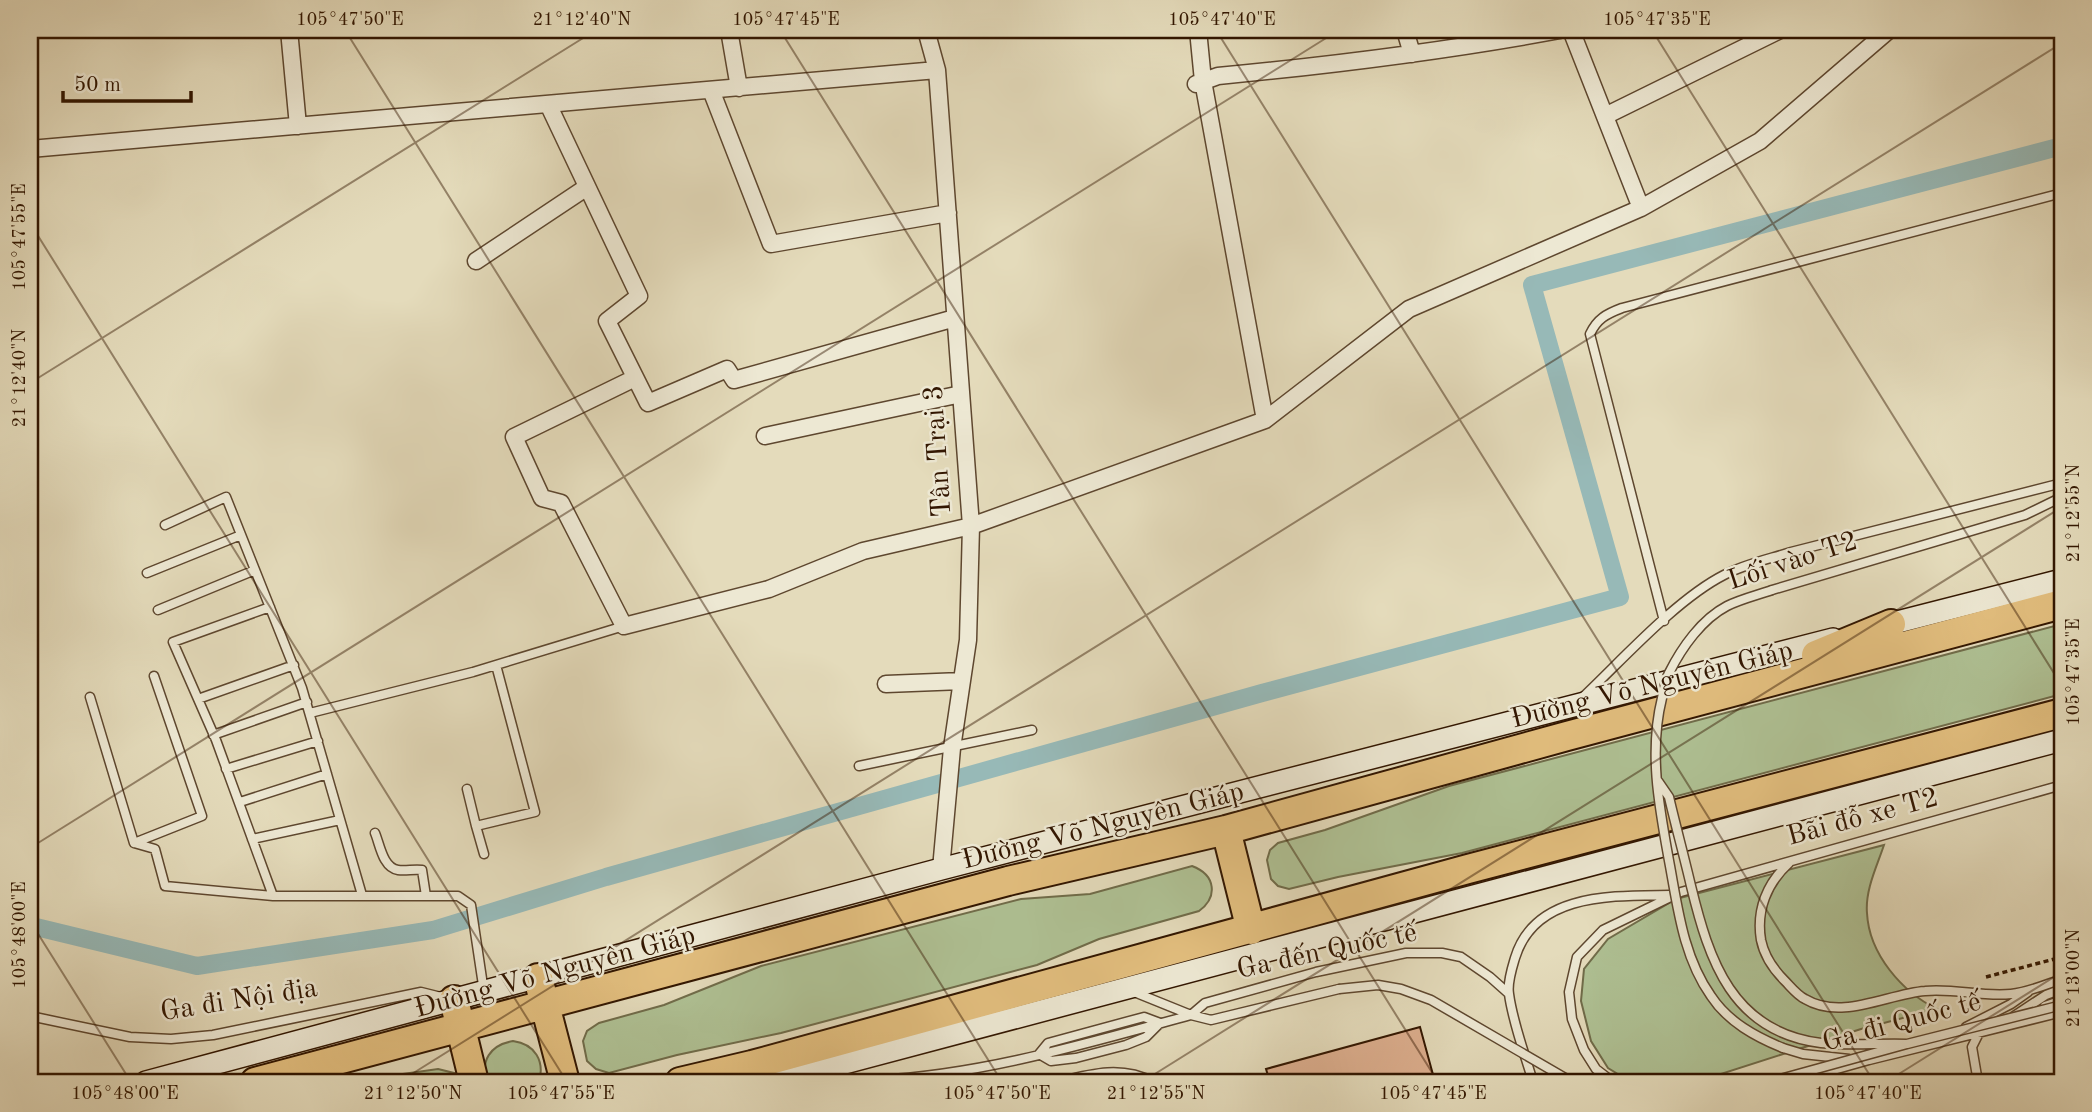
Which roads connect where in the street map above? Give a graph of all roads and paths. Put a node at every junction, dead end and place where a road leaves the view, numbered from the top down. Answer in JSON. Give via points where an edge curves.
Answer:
{"nodes":[{"id":1,"x":289,"y":30,"type":"edge"},
{"id":2,"x":729,"y":30,"type":"edge"},
{"id":3,"x":926,"y":30,"type":"edge"},
{"id":4,"x":1198,"y":30,"type":"edge"},
{"id":5,"x":1405,"y":30,"type":"edge"},
{"id":6,"x":1560,"y":30,"type":"edge"},
{"id":7,"x":1571,"y":30,"type":"edge"},
{"id":8,"x":1780,"y":30,"type":"edge"},
{"id":9,"x":1889,"y":30,"type":"edge"},
{"id":10,"x":1412,"y":54,"type":"junction"},
{"id":11,"x":937,"y":70,"type":"junction"},
{"id":12,"x":1200,"y":83,"type":"junction"},
{"id":13,"x":738,"y":88,"type":"junction"},
{"id":14,"x":711,"y":90,"type":"junction"},
{"id":15,"x":548,"y":104,"type":"junction"},
{"id":16,"x":1605,"y":116,"type":"junction"},
{"id":17,"x":298,"y":126,"type":"junction"},
{"id":18,"x":30,"y":149,"type":"edge"},
{"id":19,"x":587,"y":187,"type":"junction"},
{"id":20,"x":2062,"y":193,"type":"edge"},
{"id":21,"x":1641,"y":208,"type":"junction"},
{"id":22,"x":948,"y":213,"type":"junction"},
{"id":23,"x":476,"y":261,"type":"dead end"},
{"id":24,"x":955,"y":317,"type":"junction"},
{"id":25,"x":635,"y":378,"type":"junction"},
{"id":26,"x":961,"y":394,"type":"junction"},
{"id":27,"x":1265,"y":420,"type":"junction"},
{"id":28,"x":765,"y":436,"type":"dead end"},
{"id":29,"x":2062,"y":483,"type":"edge"},
{"id":30,"x":2062,"y":497,"type":"edge"},
{"id":31,"x":165,"y":525,"type":"dead end"},
{"id":32,"x":971,"y":526,"type":"junction"},
{"id":33,"x":241,"y":535,"type":"junction"},
{"id":34,"x":256,"y":570,"type":"junction"},
{"id":35,"x":147,"y":573,"type":"dead end"},
{"id":36,"x":2062,"y":580,"type":"edge"},
{"id":37,"x":2062,"y":604,"type":"edge"},
{"id":38,"x":270,"y":607,"type":"junction"},
{"id":39,"x":158,"y":610,"type":"dead end"},
{"id":40,"x":1664,"y":621,"type":"junction"},
{"id":41,"x":1891,"y":624,"type":"junction"},
{"id":42,"x":624,"y":626,"type":"junction"},
{"id":43,"x":496,"y":665,"type":"junction"},
{"id":44,"x":294,"y":666,"type":"junction"},
{"id":45,"x":154,"y":676,"type":"dead end"},
{"id":46,"x":962,"y":681,"type":"junction"},
{"id":47,"x":886,"y":684,"type":"dead end"},
{"id":48,"x":90,"y":697,"type":"dead end"},
{"id":49,"x":1713,"y":698,"type":"junction"},
{"id":50,"x":198,"y":699,"type":"junction"},
{"id":51,"x":307,"y":702,"type":"junction"},
{"id":52,"x":1575,"y":705,"type":"junction"},
{"id":53,"x":310,"y":713,"type":"junction"},
{"id":54,"x":2062,"y":713,"type":"edge"},
{"id":55,"x":1032,"y":730,"type":"dead end"},
{"id":56,"x":214,"y":735,"type":"junction"},
{"id":57,"x":2062,"y":740,"type":"edge"},
{"id":58,"x":318,"y":741,"type":"junction"},
{"id":59,"x":951,"y":748,"type":"junction"},
{"id":60,"x":859,"y":766,"type":"dead end"},
{"id":61,"x":226,"y":769,"type":"junction"},
{"id":62,"x":327,"y":774,"type":"junction"},
{"id":63,"x":1658,"y":781,"type":"junction"},
{"id":64,"x":2062,"y":785,"type":"edge"},
{"id":65,"x":467,"y":789,"type":"dead end"},
{"id":66,"x":240,"y":802,"type":"junction"},
{"id":67,"x":340,"y":820,"type":"junction"},
{"id":68,"x":476,"y":826,"type":"junction"},
{"id":69,"x":1226,"y":830,"type":"junction"},
{"id":70,"x":374,"y":833,"type":"dead end"},
{"id":71,"x":252,"y":839,"type":"junction"},
{"id":72,"x":134,"y":843,"type":"junction"},
{"id":73,"x":484,"y":854,"type":"dead end"},
{"id":74,"x":1790,"y":862,"type":"junction"},
{"id":75,"x":941,"y":869,"type":"junction"},
{"id":76,"x":1677,"y":894,"type":"junction"},
{"id":77,"x":362,"y":895,"type":"junction"},
{"id":78,"x":273,"y":896,"type":"junction"},
{"id":79,"x":426,"y":896,"type":"junction"},
{"id":80,"x":1251,"y":930,"type":"junction"},
{"id":81,"x":711,"y":931,"type":"junction"},
{"id":82,"x":757,"y":947,"type":"junction"},
{"id":83,"x":2062,"y":957,"type":"edge"},
{"id":84,"x":1986,"y":977,"type":"dead end"},
{"id":85,"x":2062,"y":979,"type":"edge"},
{"id":86,"x":1126,"y":989,"type":"junction"},
{"id":87,"x":2062,"y":989,"type":"edge"},
{"id":88,"x":541,"y":991,"type":"junction"},
{"id":89,"x":2030,"y":991,"type":"junction"},
{"id":90,"x":484,"y":992,"type":"junction"},
{"id":91,"x":1508,"y":993,"type":"junction"},
{"id":92,"x":2062,"y":1000,"type":"edge"},
{"id":93,"x":2062,"y":1005,"type":"edge"},
{"id":94,"x":2062,"y":1012,"type":"edge"},
{"id":95,"x":458,"y":1014,"type":"junction"},
{"id":96,"x":1191,"y":1015,"type":"junction"},
{"id":97,"x":30,"y":1016,"type":"edge"},
{"id":98,"x":2008,"y":1019,"type":"junction"},
{"id":99,"x":1160,"y":1023,"type":"junction"},
{"id":100,"x":1980,"y":1031,"type":"junction"},
{"id":101,"x":1907,"y":1044,"type":"junction"},
{"id":102,"x":1920,"y":1047,"type":"junction"},
{"id":103,"x":1040,"y":1054,"type":"junction"},
{"id":104,"x":1869,"y":1060,"type":"junction"},
{"id":105,"x":757,"y":1075,"type":"edge"},
{"id":106,"x":146,"y":1082,"type":"edge"},
{"id":107,"x":255,"y":1082,"type":"edge"},
{"id":108,"x":474,"y":1082,"type":"edge"},
{"id":109,"x":565,"y":1082,"type":"edge"},
{"id":110,"x":680,"y":1082,"type":"edge"},
{"id":111,"x":1058,"y":1082,"type":"edge"},
{"id":112,"x":1153,"y":1082,"type":"edge"},
{"id":113,"x":1533,"y":1082,"type":"edge"},
{"id":114,"x":1572,"y":1082,"type":"edge"},
{"id":115,"x":1613,"y":1082,"type":"edge"},
{"id":116,"x":1768,"y":1082,"type":"edge"},
{"id":117,"x":1791,"y":1082,"type":"edge"},
{"id":118,"x":1979,"y":1082,"type":"edge"}],
"edges":[{"from":1,"to":17,"type":"street"},
{"from":2,"to":13,"type":"street"},
{"from":3,"to":11,"type":"street","name":"Tân Trại 3"},
{"from":4,"to":12,"type":"street"},
{"from":5,"to":10,"type":"street"},
{"from":6,"to":10,"type":"street"},
{"from":7,"to":16,"type":"street"},
{"from":8,"to":16,"type":"street"},
{"from":9,"to":21,"type":"street","via":[[1760,141]]},
{"from":10,"to":12,"type":"street","via":[[1218,76]]},
{"from":11,"to":13,"type":"street"},
{"from":11,"to":22,"type":"street","name":"Tân Trại 3"},
{"from":12,"to":27,"type":"street"},
{"from":13,"to":14,"type":"street"},
{"from":14,"to":15,"type":"street"},
{"from":14,"to":22,"type":"street","via":[[771,244]]},
{"from":15,"to":17,"type":"street"},
{"from":15,"to":19,"type":"street"},
{"from":16,"to":21,"type":"street"},
{"from":17,"to":18,"type":"street"},
{"from":19,"to":23,"type":"street"},
{"from":19,"to":25,"type":"street","via":[[639,296],[607,321]]},
{"from":20,"to":40,"type":"lane","via":[[1622,308],[1596,322],[1590,334]]},
{"from":21,"to":27,"type":"street","via":[[1409,309]]},
{"from":22,"to":24,"type":"street","name":"Tân Trại 3"},
{"from":24,"to":25,"type":"street","via":[[734,380],[727,369],[648,403]]},
{"from":24,"to":26,"type":"street","name":"Tân Trại 3"},
{"from":25,"to":42,"type":"street","via":[[514,437],[542,498],[561,503]]},
{"from":26,"to":28,"type":"street"},
{"from":26,"to":32,"type":"street","name":"Tân Trại 3"},
{"from":27,"to":32,"type":"street"},
{"from":29,"to":40,"type":"lane","via":[[1754,563],[1701,589]]},
{"from":30,"to":63,"type":"lane","name":"Lối vào T2","bridge":true,"via":[[2025,515],[1728,605],[1708,618],[1668,674],[1656,721]]},
{"from":31,"to":33,"type":"lane","via":[[226,497]]},
{"from":32,"to":42,"type":"street","via":[[863,551],[769,589]]},
{"from":32,"to":46,"type":"street","name":"Tân Trại 3","via":[[968,640]]},
{"from":33,"to":34,"type":"lane"},
{"from":33,"to":35,"type":"lane"},
{"from":34,"to":38,"type":"lane"},
{"from":34,"to":39,"type":"lane"},
{"from":36,"to":41,"type":"main road","name":"Đường Võ Nguyên Giáp"},
{"from":37,"to":49,"type":"highway","name":"Đường Võ Nguyên Giáp"},
{"from":38,"to":44,"type":"lane"},
{"from":38,"to":50,"type":"lane","via":[[173,642]]},
{"from":40,"to":52,"type":"lane"},
{"from":41,"to":49,"type":"highway"},
{"from":41,"to":52,"type":"main road","name":"Đường Võ Nguyên Giáp"},
{"from":42,"to":43,"type":"lane"},
{"from":43,"to":53,"type":"lane"},
{"from":43,"to":68,"type":"lane","via":[[535,812]]},
{"from":44,"to":50,"type":"lane"},
{"from":44,"to":51,"type":"lane"},
{"from":45,"to":72,"type":"lane","via":[[202,816]]},
{"from":46,"to":47,"type":"street"},
{"from":46,"to":59,"type":"street","name":"Tân Trại 3"},
{"from":48,"to":72,"type":"lane"},
{"from":49,"to":69,"type":"highway","name":"Đường Võ Nguyên Giáp"},
{"from":50,"to":56,"type":"lane"},
{"from":51,"to":53,"type":"lane"},
{"from":51,"to":56,"type":"lane"},
{"from":52,"to":75,"type":"main road","name":"Đường Võ Nguyên Giáp"},
{"from":53,"to":58,"type":"lane"},
{"from":54,"to":80,"type":"highway"},
{"from":55,"to":59,"type":"lane"},
{"from":56,"to":61,"type":"lane"},
{"from":57,"to":86,"type":"main road"},
{"from":58,"to":61,"type":"lane"},
{"from":58,"to":62,"type":"lane"},
{"from":59,"to":60,"type":"lane"},
{"from":59,"to":75,"type":"street","name":"Tân Trại 3"},
{"from":61,"to":66,"type":"lane"},
{"from":62,"to":66,"type":"lane"},
{"from":62,"to":67,"type":"lane"},
{"from":63,"to":101,"type":"lane","bridge":true,"via":[[1669,797],[1714,964],[1738,999],[1760,1020],[1796,1037]]},
{"from":63,"to":104,"type":"lane","bridge":true,"via":[[1680,922],[1704,986],[1722,1011],[1783,1048]]},
{"from":64,"to":74,"type":"lane","name":"Bãi đỗ xe T2"},
{"from":65,"to":68,"type":"lane"},
{"from":66,"to":71,"type":"lane"},
{"from":67,"to":71,"type":"lane"},
{"from":67,"to":77,"type":"lane"},
{"from":68,"to":73,"type":"lane"},
{"from":69,"to":80,"type":"highway"},
{"from":69,"to":82,"type":"highway","name":"Đường Võ Nguyên Giáp"},
{"from":70,"to":79,"type":"lane","via":[[390,868],[422,870]]},
{"from":71,"to":78,"type":"lane"},
{"from":72,"to":78,"type":"lane","via":[[155,849],[165,886]]},
{"from":74,"to":76,"type":"lane","name":"Bãi đỗ xe T2"},
{"from":74,"to":89,"type":"lane","via":[[1765,897],[1760,911],[1761,935],[1776,971],[1805,999],[1837,1008],[1923,991]]},
{"from":75,"to":81,"type":"main road","name":"Đường Võ Nguyên Giáp"},
{"from":76,"to":91,"type":"lane","via":[[1610,895],[1549,913],[1529,929],[1518,947]]},
{"from":76,"to":115,"type":"lane","via":[[1603,930],[1577,957],[1569,992],[1572,1019],[1596,1069]]},
{"from":77,"to":78,"type":"lane"},
{"from":77,"to":79,"type":"lane"},
{"from":79,"to":90,"type":"lane","via":[[458,896],[471,905]]},
{"from":80,"to":105,"type":"highway"},
{"from":81,"to":82,"type":"main road"},
{"from":81,"to":88,"type":"main road","name":"Đường Võ Nguyên Giáp"},
{"from":82,"to":88,"type":"highway","name":"Đường Võ Nguyên Giáp"},
{"from":83,"to":84,"type":"path"},
{"from":85,"to":89,"type":"lane"},
{"from":86,"to":96,"type":"lane"},
{"from":86,"to":105,"type":"main road"},
{"from":87,"to":98,"type":"lane","name":"Ga đi Quốc tế","bridge":true},
{"from":88,"to":90,"type":"main road","name":"Đường Võ Nguyên Giáp"},
{"from":88,"to":95,"type":"highway","name":"Đường Võ Nguyên Giáp"},
{"from":88,"to":109,"type":"highway"},
{"from":89,"to":102,"type":"lane","via":[[1991,1015]]},
{"from":90,"to":95,"type":"main road","name":"Đường Võ Nguyên Giáp"},
{"from":91,"to":96,"type":"lane","name":"Ga đến Quốc tế","via":[[1461,957],[1406,953],[1205,1003]]},
{"from":91,"to":113,"type":"lane"},
{"from":92,"to":100,"type":"lane"},
{"from":93,"to":98,"type":"lane","name":"Ga đi Quốc tế","bridge":true},
{"from":94,"to":100,"type":"lane"},
{"from":95,"to":97,"type":"lane","name":"Ga đi Nội địa","via":[[421,992],[171,1040],[130,1037]]},
{"from":95,"to":106,"type":"main road","name":"Đường Võ Nguyên Giáp"},
{"from":95,"to":107,"type":"highway","name":"Đường Võ Nguyên Giáp"},
{"from":95,"to":108,"type":"highway"},
{"from":96,"to":99,"type":"lane"},
{"from":96,"to":114,"type":"lane","bridge":true,"via":[[1211,1020],[1339,989],[1378,985],[1401,989],[1431,1000]]},
{"from":98,"to":101,"type":"lane","name":"Ga đi Quốc tế","bridge":true},
{"from":99,"to":103,"type":"lane","via":[[1144,1017],[1132,1020],[1048,1043]]},
{"from":99,"to":103,"type":"lane","via":[[1146,1037],[1076,1058],[1051,1061]]},
{"from":100,"to":102,"type":"lane"},
{"from":100,"to":118,"type":"lane","via":[[1972,1047]]},
{"from":101,"to":116,"type":"lane","name":"Ga đi Quốc tế","bridge":true},
{"from":102,"to":104,"type":"lane"},
{"from":103,"to":105,"type":"lane","via":[[878,1080]]},
{"from":104,"to":117,"type":"lane"},
{"from":105,"to":110,"type":"highway"},
{"from":111,"to":112,"type":"lane","via":[[1113,1071]]}]}
